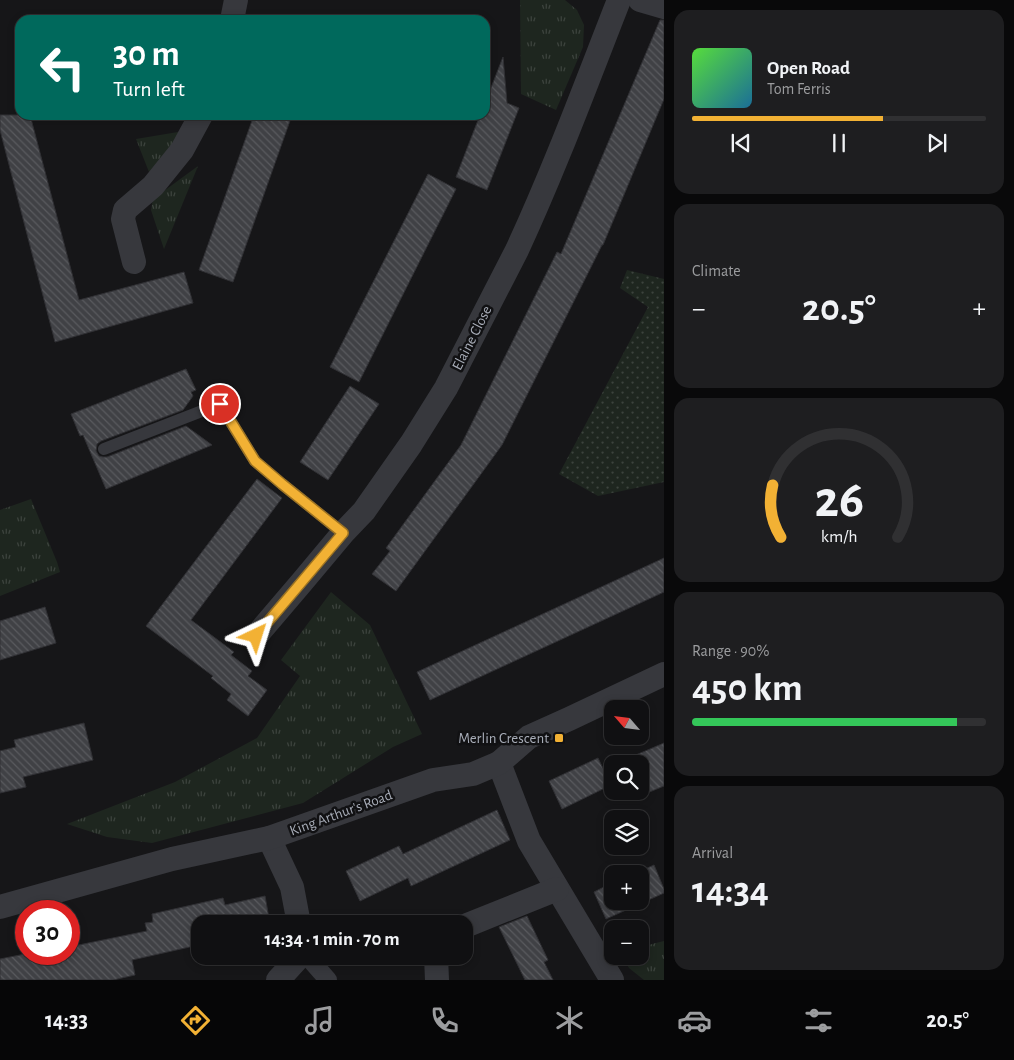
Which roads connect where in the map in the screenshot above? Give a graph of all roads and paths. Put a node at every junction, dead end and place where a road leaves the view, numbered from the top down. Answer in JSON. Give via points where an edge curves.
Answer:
{"nodes":[{"id":1,"x":236,"y":0,"type":"edge"},
{"id":2,"x":619,"y":0,"type":"edge"},
{"id":3,"x":640,"y":0,"type":"edge"},
{"id":4,"x":664,"y":7,"type":"edge"},
{"id":5,"x":233,"y":15,"type":"edge"},
{"id":6,"x":198,"y":120,"type":"edge"},
{"id":7,"x":134,"y":262,"type":"dead end"},
{"id":8,"x":104,"y":449,"type":"dead end"},
{"id":9,"x":343,"y":533,"type":"junction"},
{"id":10,"x":256,"y":636,"type":"dead end"},
{"id":11,"x":664,"y":674,"type":"edge"},
{"id":12,"x":499,"y":763,"type":"junction"},
{"id":13,"x":269,"y":838,"type":"junction"},
{"id":14,"x":557,"y":889,"type":"junction"},
{"id":15,"x":0,"y":907,"type":"edge"},
{"id":16,"x":297,"y":915,"type":"edge"},
{"id":17,"x":473,"y":922,"type":"edge"},
{"id":18,"x":292,"y":965,"type":"edge"},
{"id":19,"x":315,"y":965,"type":"edge"},
{"id":20,"x":436,"y":965,"type":"edge"},
{"id":21,"x":278,"y":980,"type":"edge"},
{"id":22,"x":328,"y":980,"type":"edge"},
{"id":23,"x":437,"y":980,"type":"edge"},
{"id":24,"x":612,"y":980,"type":"edge"}],
"edges":[{"from":1,"to":5,"type":"street"},
{"from":2,"to":9,"type":"street","name":"Elaine Close","via":[[527,228],[446,388],[364,511]]},
{"from":3,"to":4,"type":"street"},
{"from":6,"to":7,"type":"street","via":[[182,150],[153,186],[125,210],[123,220]]},
{"from":8,"to":9,"type":"lane","via":[[220,404],[255,461]]},
{"from":9,"to":10,"type":"street","name":"Elaine Close"},
{"from":11,"to":12,"type":"street","name":"King Arthur's Road","via":[[529,737]]},
{"from":12,"to":13,"type":"street","name":"King Arthur's Road","via":[[473,774],[433,780]]},
{"from":12,"to":14,"type":"street","via":[[529,841]]},
{"from":13,"to":15,"type":"street","name":"King Arthur's Road","via":[[172,859]]},
{"from":13,"to":16,"type":"street","via":[[292,887]]},
{"from":14,"to":17,"type":"street"},
{"from":14,"to":24,"type":"street"},
{"from":18,"to":21,"type":"street"},
{"from":19,"to":22,"type":"street"},
{"from":20,"to":23,"type":"street"}]}
